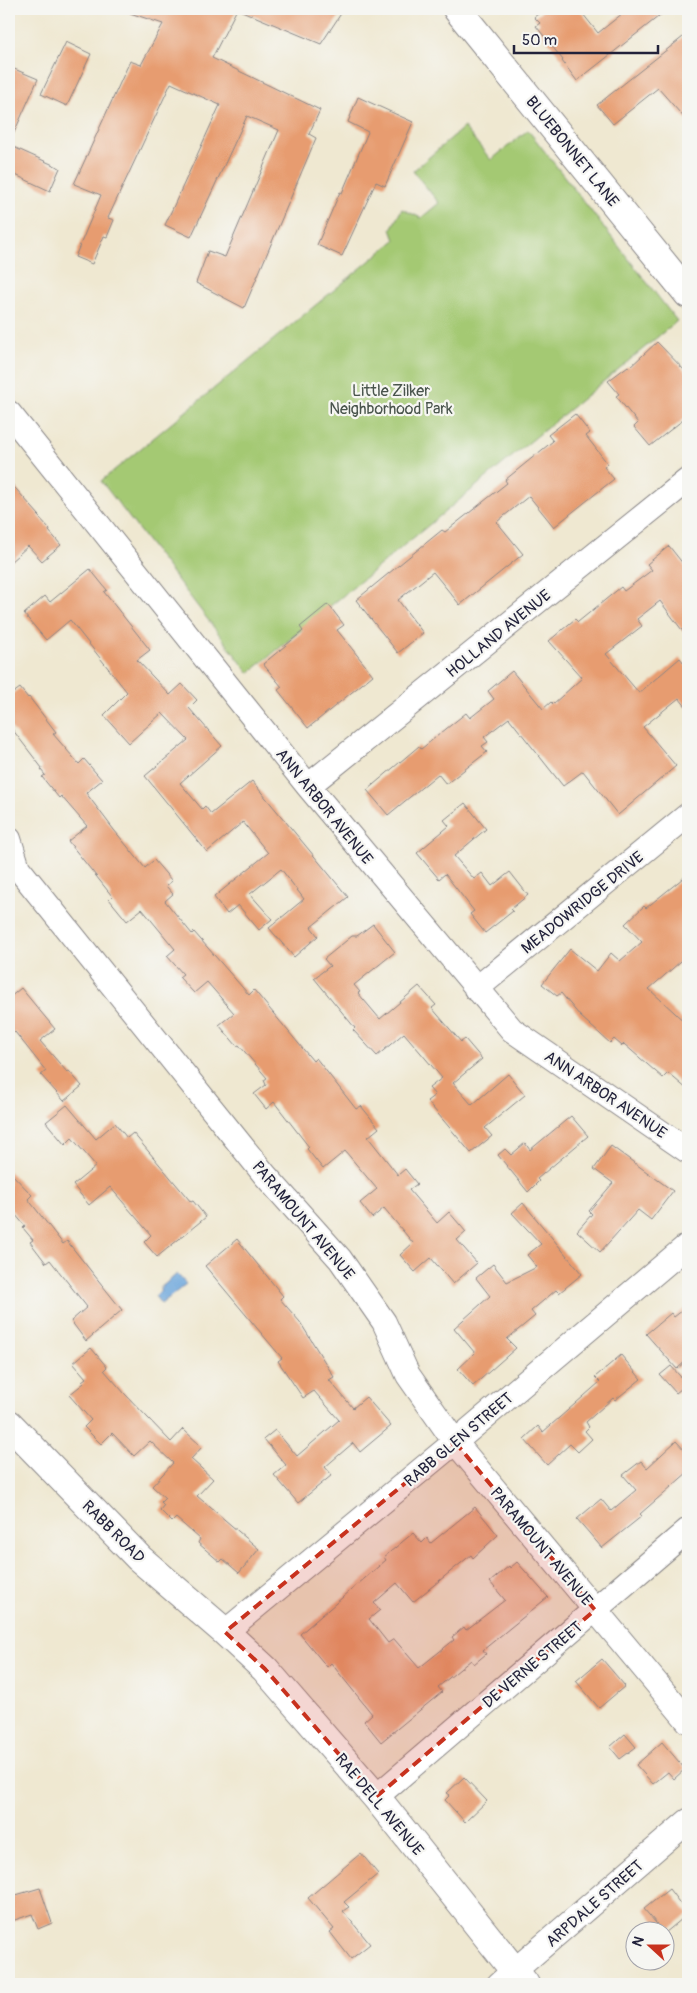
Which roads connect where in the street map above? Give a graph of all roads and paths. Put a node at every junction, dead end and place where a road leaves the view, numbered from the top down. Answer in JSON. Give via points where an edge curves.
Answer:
{"nodes":[{"id":1,"x":457,"y":9,"type":"edge"},
{"id":2,"x":688,"y":294,"type":"edge"},
{"id":3,"x":9,"y":412,"type":"edge"},
{"id":4,"x":688,"y":480,"type":"edge"},
{"id":5,"x":308,"y":786,"type":"junction"},
{"id":6,"x":688,"y":815,"type":"edge"},
{"id":7,"x":9,"y":839,"type":"edge"},
{"id":8,"x":476,"y":988,"type":"junction"},
{"id":9,"x":688,"y":1151,"type":"edge"},
{"id":10,"x":688,"y":1244,"type":"edge"},
{"id":11,"x":9,"y":1424,"type":"edge"},
{"id":12,"x":455,"y":1442,"type":"junction"},
{"id":13,"x":688,"y":1530,"type":"edge"},
{"id":14,"x":595,"y":1610,"type":"junction"},
{"id":15,"x":225,"y":1632,"type":"junction"},
{"id":16,"x":688,"y":1722,"type":"edge"},
{"id":17,"x":376,"y":1797,"type":"junction"},
{"id":18,"x":688,"y":1821,"type":"edge"},
{"id":19,"x":513,"y":1980,"type":"edge"}],
"edges":[{"from":1,"to":2,"type":"street","name":"BLUEBONNET LANE"},
{"from":3,"to":5,"type":"street","name":"ANN ARBOR AVENUE"},
{"from":4,"to":5,"type":"street","name":"HOLLAND AVENUE"},
{"from":5,"to":8,"type":"street","name":"ANN ARBOR AVENUE"},
{"from":6,"to":8,"type":"street","name":"MEADOWRIDGE DRIVE"},
{"from":7,"to":12,"type":"street","name":"PARAMOUNT AVENUE","via":[[18,868],[265,1174],[340,1259],[384,1322],[408,1375]]},
{"from":8,"to":9,"type":"street","name":"ANN ARBOR AVENUE","via":[[512,1030]]},
{"from":10,"to":12,"type":"street","name":"RABB GLEN STREET"},
{"from":11,"to":15,"type":"street","name":"RABB ROAD","via":[[139,1558]]},
{"from":12,"to":14,"type":"street","name":"PARAMOUNT AVENUE"},
{"from":12,"to":15,"type":"street","name":"RABB GLEN STREET"},
{"from":13,"to":14,"type":"street","name":"DE VERNE STREET"},
{"from":14,"to":16,"type":"street","name":"PARAMOUNT AVENUE"},
{"from":14,"to":17,"type":"street","name":"DE VERNE STREET"},
{"from":15,"to":17,"type":"street","name":"RAE DELL AVENUE","via":[[265,1669]]},
{"from":17,"to":19,"type":"street","name":"RAE DELL AVENUE"},
{"from":18,"to":19,"type":"street","name":"ARPDALE STREET"}]}
